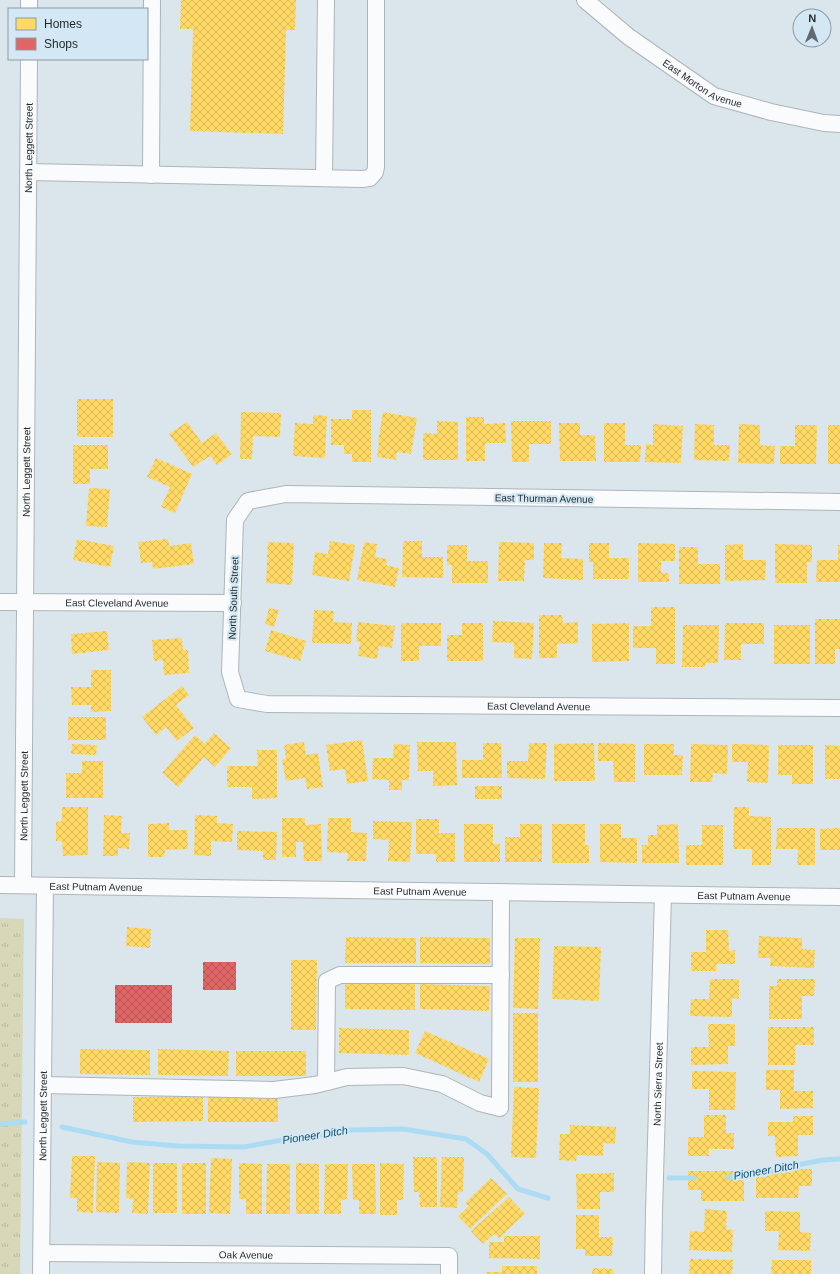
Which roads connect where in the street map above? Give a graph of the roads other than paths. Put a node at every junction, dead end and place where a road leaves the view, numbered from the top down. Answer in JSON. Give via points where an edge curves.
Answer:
{"nodes":[{"id":1,"x":152,"y":0,"type":"edge"},
{"id":2,"x":326,"y":0,"type":"edge"},
{"id":3,"x":376,"y":0,"type":"edge"},
{"id":4,"x":585,"y":0,"type":"edge"},
{"id":5,"x":29,"y":60,"type":"edge"},
{"id":6,"x":840,"y":124,"type":"edge"},
{"id":7,"x":28,"y":172,"type":"junction"},
{"id":8,"x":150,"y":175,"type":"junction"},
{"id":9,"x":324,"y":178,"type":"junction"},
{"id":10,"x":248,"y":501,"type":"joint"},
{"id":11,"x":840,"y":502,"type":"edge"},
{"id":12,"x":0,"y":602,"type":"edge"},
{"id":13,"x":25,"y":602,"type":"junction"},
{"id":14,"x":233,"y":603,"type":"junction"},
{"id":15,"x":238,"y":698,"type":"joint"},
{"id":16,"x":840,"y":708,"type":"edge"},
{"id":17,"x":0,"y":885,"type":"edge"},
{"id":18,"x":23,"y":885,"type":"junction"},
{"id":19,"x":45,"y":886,"type":"junction"},
{"id":20,"x":501,"y":892,"type":"junction"},
{"id":21,"x":663,"y":895,"type":"junction"},
{"id":22,"x":840,"y":897,"type":"edge"},
{"id":23,"x":501,"y":975,"type":"junction"},
{"id":24,"x":326,"y":1082,"type":"junction"},
{"id":25,"x":43,"y":1085,"type":"junction"},
{"id":26,"x":42,"y":1253,"type":"junction"},
{"id":27,"x":42,"y":1274,"type":"edge"},
{"id":28,"x":449,"y":1274,"type":"edge"},
{"id":29,"x":653,"y":1274,"type":"edge"}],
"edges":[{"from":1,"to":8,"type":"street"},
{"from":2,"to":9,"type":"street"},
{"from":3,"to":9,"type":"street","via":[[375,172],[370,178]]},
{"from":4,"to":6,"type":"street","name":"East Morton Avenue","via":[[629,37],[714,96],[771,112]]},
{"from":5,"to":7,"type":"street","name":"North Leggett Street"},
{"from":7,"to":8,"type":"street"},
{"from":7,"to":13,"type":"street","name":"North Leggett Street"},
{"from":8,"to":9,"type":"street"},
{"from":10,"to":11,"type":"street","name":"East Thurman Avenue","via":[[286,494]]},
{"from":10,"to":14,"type":"street","name":"North South Street","via":[[236,520]]},
{"from":12,"to":13,"type":"street","name":"East Cleveland Avenue"},
{"from":13,"to":14,"type":"street","name":"East Cleveland Avenue"},
{"from":13,"to":18,"type":"street","name":"North Leggett Street"},
{"from":14,"to":15,"type":"street","name":"North South Street","via":[[230,672]]},
{"from":15,"to":16,"type":"street","name":"East Cleveland Avenue","via":[[267,704]]},
{"from":17,"to":18,"type":"street","name":"East Putnam Avenue"},
{"from":18,"to":19,"type":"street","name":"East Putnam Avenue"},
{"from":19,"to":20,"type":"street","name":"East Putnam Avenue"},
{"from":19,"to":25,"type":"street","name":"North Leggett Street"},
{"from":20,"to":21,"type":"street","name":"East Putnam Avenue"},
{"from":20,"to":23,"type":"street"},
{"from":21,"to":22,"type":"street","name":"East Putnam Avenue"},
{"from":21,"to":29,"type":"street","name":"North Sierra Street"},
{"from":23,"to":24,"type":"street","via":[[340,975],[327,981]]},
{"from":23,"to":24,"type":"street","via":[[500,1108],[480,1103],[442,1084],[403,1076],[347,1077]]},
{"from":24,"to":25,"type":"street","via":[[274,1090]]},
{"from":25,"to":26,"type":"street","name":"North Leggett Street"},
{"from":26,"to":27,"type":"street","name":"North Leggett Street"},
{"from":26,"to":28,"type":"street","name":"Oak Avenue","via":[[450,1256]]}]}
